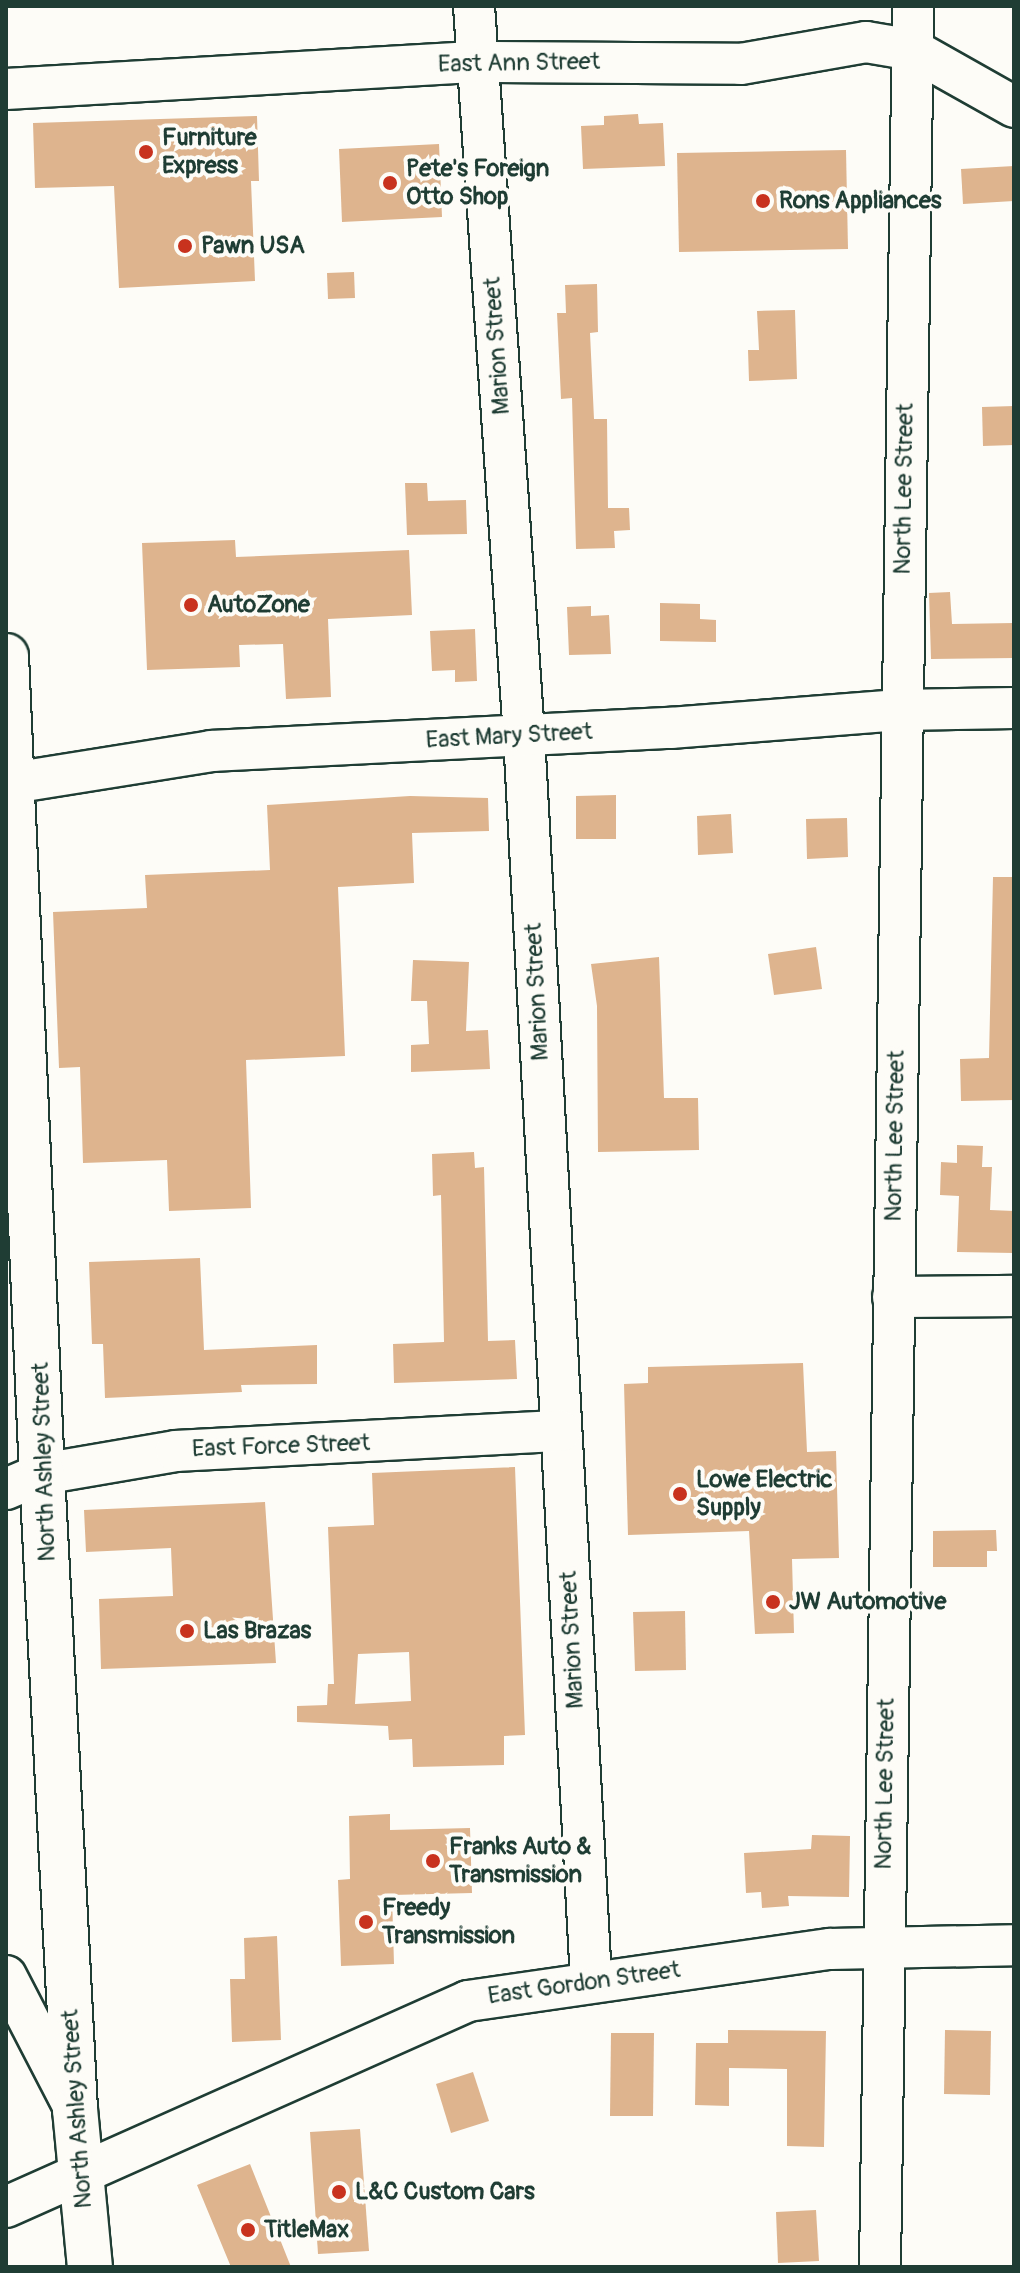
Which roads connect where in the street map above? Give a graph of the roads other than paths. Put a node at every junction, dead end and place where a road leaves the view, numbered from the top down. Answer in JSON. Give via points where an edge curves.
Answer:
{"nodes":[{"id":1,"x":474,"y":6,"type":"edge"},
{"id":2,"x":913,"y":6,"type":"edge"},
{"id":3,"x":913,"y":50,"type":"junction"},
{"id":4,"x":477,"y":62,"type":"junction"},
{"id":5,"x":6,"y":89,"type":"edge"},
{"id":6,"x":1014,"y":107,"type":"edge"},
{"id":7,"x":6,"y":656,"type":"edge"},
{"id":8,"x":1014,"y":708,"type":"edge"},
{"id":9,"x":899,"y":710,"type":"junction"},
{"id":10,"x":524,"y":735,"type":"junction"},
{"id":11,"x":10,"y":782,"type":"edge"},
{"id":12,"x":1014,"y":1296,"type":"edge"},
{"id":13,"x":893,"y":1297,"type":"junction"},
{"id":14,"x":560,"y":1431,"type":"junction"},
{"id":15,"x":24,"y":1482,"type":"edge"},
{"id":16,"x":883,"y":1944,"type":"junction"},
{"id":17,"x":1014,"y":1945,"type":"edge"},
{"id":18,"x":6,"y":1976,"type":"edge"},
{"id":19,"x":591,"y":1980,"type":"junction"},
{"id":20,"x":75,"y":2109,"type":"junction"},
{"id":21,"x":79,"y":2174,"type":"junction"},
{"id":22,"x":6,"y":2207,"type":"edge"},
{"id":23,"x":90,"y":2267,"type":"edge"},
{"id":24,"x":880,"y":2267,"type":"edge"}],
"edges":[{"from":1,"to":4,"type":"street","name":"Marion Street"},
{"from":2,"to":3,"type":"street","name":"North Lee Street"},
{"from":3,"to":4,"type":"street","name":"East Ann Street","via":[[866,42],[741,64]]},
{"from":3,"to":6,"type":"street","name":"East Ann Street"},
{"from":3,"to":9,"type":"street","name":"North Lee Street"},
{"from":4,"to":5,"type":"street","name":"East Ann Street"},
{"from":4,"to":10,"type":"street","name":"Marion Street"},
{"from":7,"to":11,"type":"main road","name":"North Ashley Street"},
{"from":8,"to":9,"type":"street","name":"East Mary Street"},
{"from":9,"to":10,"type":"street","name":"East Mary Street"},
{"from":9,"to":13,"type":"street","name":"North Lee Street"},
{"from":10,"to":11,"type":"street","name":"East Mary Street","via":[[211,751]]},
{"from":10,"to":14,"type":"street","name":"Marion Street"},
{"from":11,"to":15,"type":"main road","name":"North Ashley Street"},
{"from":12,"to":13,"type":"street"},
{"from":13,"to":16,"type":"street","name":"North Lee Street"},
{"from":14,"to":15,"type":"street","name":"East Force Street","via":[[176,1451]]},
{"from":14,"to":19,"type":"street","name":"Marion Street"},
{"from":15,"to":20,"type":"main road","name":"North Ashley Street"},
{"from":16,"to":17,"type":"street","name":"East Gordon Street"},
{"from":16,"to":19,"type":"street","name":"East Gordon Street"},
{"from":16,"to":24,"type":"street","name":"North Lee Street"},
{"from":18,"to":20,"type":"street"},
{"from":19,"to":21,"type":"street","name":"East Gordon Street","via":[[468,2001]]},
{"from":20,"to":21,"type":"main road","name":"North Ashley Street"},
{"from":21,"to":22,"type":"street","name":"East Gordon Street"},
{"from":21,"to":23,"type":"main road","name":"North Ashley Street"}]}
